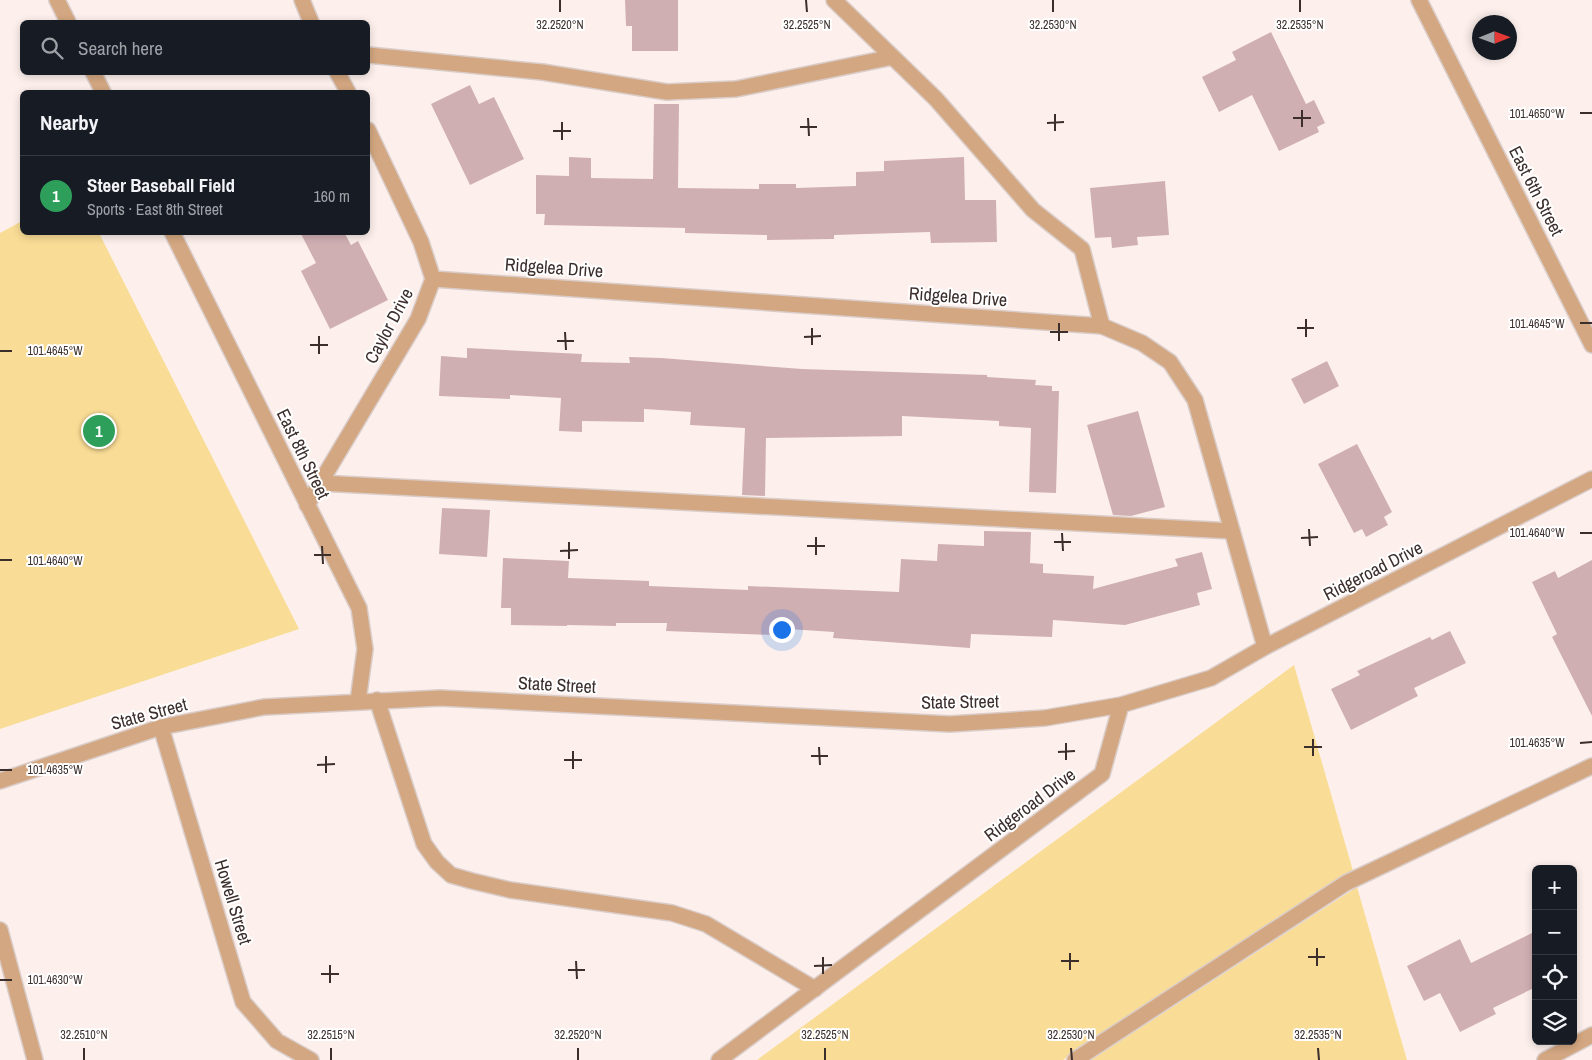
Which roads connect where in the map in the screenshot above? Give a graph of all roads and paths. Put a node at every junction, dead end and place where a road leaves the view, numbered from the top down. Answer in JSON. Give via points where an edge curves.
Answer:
{"nodes":[{"id":1,"x":57,"y":0,"type":"edge"},
{"id":2,"x":302,"y":0,"type":"edge"},
{"id":3,"x":834,"y":0,"type":"edge"},
{"id":4,"x":1425,"y":2,"type":"edge"},
{"id":5,"x":67,"y":20,"type":"edge"},
{"id":6,"x":310,"y":20,"type":"edge"},
{"id":7,"x":370,"y":55,"type":"edge"},
{"id":8,"x":893,"y":57,"type":"junction"},
{"id":9,"x":94,"y":75,"type":"edge"},
{"id":10,"x":338,"y":75,"type":"edge"},
{"id":11,"x":102,"y":90,"type":"edge"},
{"id":12,"x":347,"y":90,"type":"edge"},
{"id":13,"x":370,"y":134,"type":"edge"},
{"id":14,"x":173,"y":235,"type":"edge"},
{"id":15,"x":433,"y":278,"type":"junction"},
{"id":16,"x":1102,"y":326,"type":"junction"},
{"id":17,"x":1592,"y":345,"type":"edge"},
{"id":18,"x":1592,"y":479,"type":"edge"},
{"id":19,"x":320,"y":483,"type":"junction"},
{"id":20,"x":307,"y":505,"type":"junction"},
{"id":21,"x":1232,"y":531,"type":"junction"},
{"id":22,"x":1265,"y":648,"type":"junction"},
{"id":23,"x":377,"y":700,"type":"junction"},
{"id":24,"x":358,"y":701,"type":"junction"},
{"id":25,"x":1121,"y":705,"type":"junction"},
{"id":26,"x":161,"y":727,"type":"junction"},
{"id":27,"x":1592,"y":766,"type":"edge"},
{"id":28,"x":0,"y":781,"type":"edge"},
{"id":29,"x":0,"y":930,"type":"edge"},
{"id":30,"x":815,"y":989,"type":"junction"},
{"id":31,"x":1592,"y":1035,"type":"edge"},
{"id":32,"x":35,"y":1060,"type":"edge"},
{"id":33,"x":312,"y":1060,"type":"edge"},
{"id":34,"x":719,"y":1060,"type":"edge"},
{"id":35,"x":1075,"y":1060,"type":"edge"},
{"id":36,"x":1545,"y":1060,"type":"edge"}],
"edges":[{"from":1,"to":5,"type":"street"},
{"from":2,"to":6,"type":"street"},
{"from":3,"to":8,"type":"street"},
{"from":4,"to":17,"type":"street","name":"East 6th Street"},
{"from":7,"to":8,"type":"street","via":[[542,72],[667,92],[736,89]]},
{"from":8,"to":16,"type":"street","via":[[936,99],[1033,210],[1082,249]]},
{"from":9,"to":11,"type":"street"},
{"from":10,"to":12,"type":"street"},
{"from":13,"to":15,"type":"street","name":"Caylor Drive","via":[[421,242]]},
{"from":14,"to":20,"type":"street","name":"East 8th Street"},
{"from":15,"to":16,"type":"street","name":"Ridgelea Drive"},
{"from":15,"to":19,"type":"street","name":"Caylor Drive","via":[[418,319]]},
{"from":16,"to":21,"type":"street","name":"Ridgelea Drive","via":[[1142,343],[1170,362],[1195,400]]},
{"from":18,"to":22,"type":"street","name":"Ridgeroad Drive"},
{"from":19,"to":20,"type":"street","name":"Caylor Drive"},
{"from":19,"to":21,"type":"street"},
{"from":20,"to":24,"type":"street","name":"East 8th Street","via":[[359,608],[364,649]]},
{"from":21,"to":22,"type":"street","name":"Ridgelea Drive"},
{"from":22,"to":25,"type":"street","name":"Ridgeroad Drive","via":[[1211,678]]},
{"from":23,"to":24,"type":"street","name":"State Street"},
{"from":23,"to":25,"type":"street","name":"State Street","via":[[440,698],[950,724],[1045,718]]},
{"from":23,"to":30,"type":"street","via":[[424,844],[451,875],[510,890],[681,916],[706,924]]},
{"from":24,"to":26,"type":"street","name":"State Street","via":[[264,707]]},
{"from":25,"to":30,"type":"street","name":"Ridgeroad Drive","via":[[1102,774]]},
{"from":26,"to":28,"type":"street","name":"State Street"},
{"from":26,"to":33,"type":"street","name":"Howell Street","via":[[243,1002],[277,1041]]},
{"from":27,"to":35,"type":"street","via":[[1346,883]]},
{"from":29,"to":32,"type":"street"},
{"from":30,"to":34,"type":"street","name":"Ridgeroad Drive"},
{"from":31,"to":36,"type":"street"}]}
